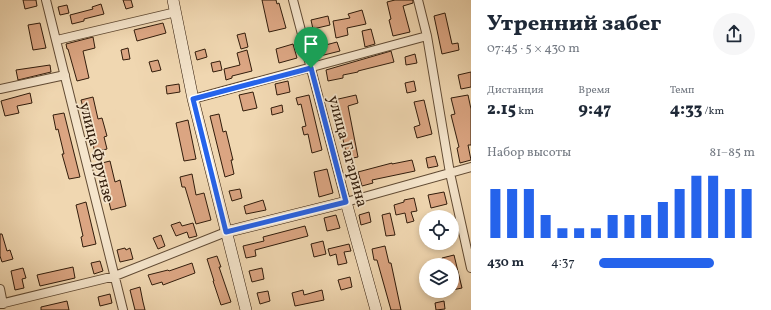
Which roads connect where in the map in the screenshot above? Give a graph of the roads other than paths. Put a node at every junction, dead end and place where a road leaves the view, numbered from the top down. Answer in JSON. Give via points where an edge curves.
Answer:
{"nodes":[{"id":1,"x":46,"y":0,"type":"edge"},
{"id":2,"x":173,"y":0,"type":"edge"},
{"id":3,"x":293,"y":0,"type":"edge"},
{"id":4,"x":418,"y":0,"type":"edge"},
{"id":5,"x":176,"y":12,"type":"junction"},
{"id":6,"x":427,"y":36,"type":"junction"},
{"id":7,"x":57,"y":40,"type":"junction"},
{"id":8,"x":311,"y":68,"type":"junction"},
{"id":9,"x":65,"y":75,"type":"junction"},
{"id":10,"x":0,"y":89,"type":"edge"},
{"id":11,"x":193,"y":99,"type":"junction"},
{"id":12,"x":471,"y":167,"type":"edge"},
{"id":13,"x":450,"y":173,"type":"junction"},
{"id":14,"x":346,"y":202,"type":"junction"},
{"id":15,"x":226,"y":232,"type":"junction"},
{"id":16,"x":471,"y":268,"type":"edge"},
{"id":17,"x":114,"y":276,"type":"junction"},
{"id":18,"x":0,"y":289,"type":"edge"},
{"id":19,"x":2,"y":304,"type":"edge"},
{"id":20,"x":123,"y":310,"type":"edge"},
{"id":21,"x":246,"y":310,"type":"edge"},
{"id":22,"x":376,"y":310,"type":"edge"}],
"edges":[{"from":1,"to":7,"type":"street","name":"улица Фрунзе"},
{"from":2,"to":5,"type":"main road"},
{"from":3,"to":8,"type":"street","name":"улица Гагарина"},
{"from":4,"to":6,"type":"street"},
{"from":5,"to":7,"type":"street"},
{"from":5,"to":11,"type":"main road"},
{"from":6,"to":8,"type":"street"},
{"from":6,"to":13,"type":"street"},
{"from":7,"to":9,"type":"street","name":"улица Фрунзе"},
{"from":8,"to":11,"type":"street"},
{"from":8,"to":14,"type":"street","name":"улица Гагарина"},
{"from":9,"to":10,"type":"street"},
{"from":9,"to":17,"type":"street","name":"улица Фрунзе"},
{"from":11,"to":15,"type":"main road"},
{"from":12,"to":13,"type":"street"},
{"from":13,"to":14,"type":"street"},
{"from":13,"to":16,"type":"street"},
{"from":14,"to":15,"type":"main road"},
{"from":14,"to":22,"type":"main road","name":"улица Гагарина"},
{"from":15,"to":17,"type":"street"},
{"from":15,"to":21,"type":"main road"},
{"from":17,"to":19,"type":"street"},
{"from":17,"to":20,"type":"street","name":"улица Фрунзе"},
{"from":18,"to":19,"type":"street"}]}
